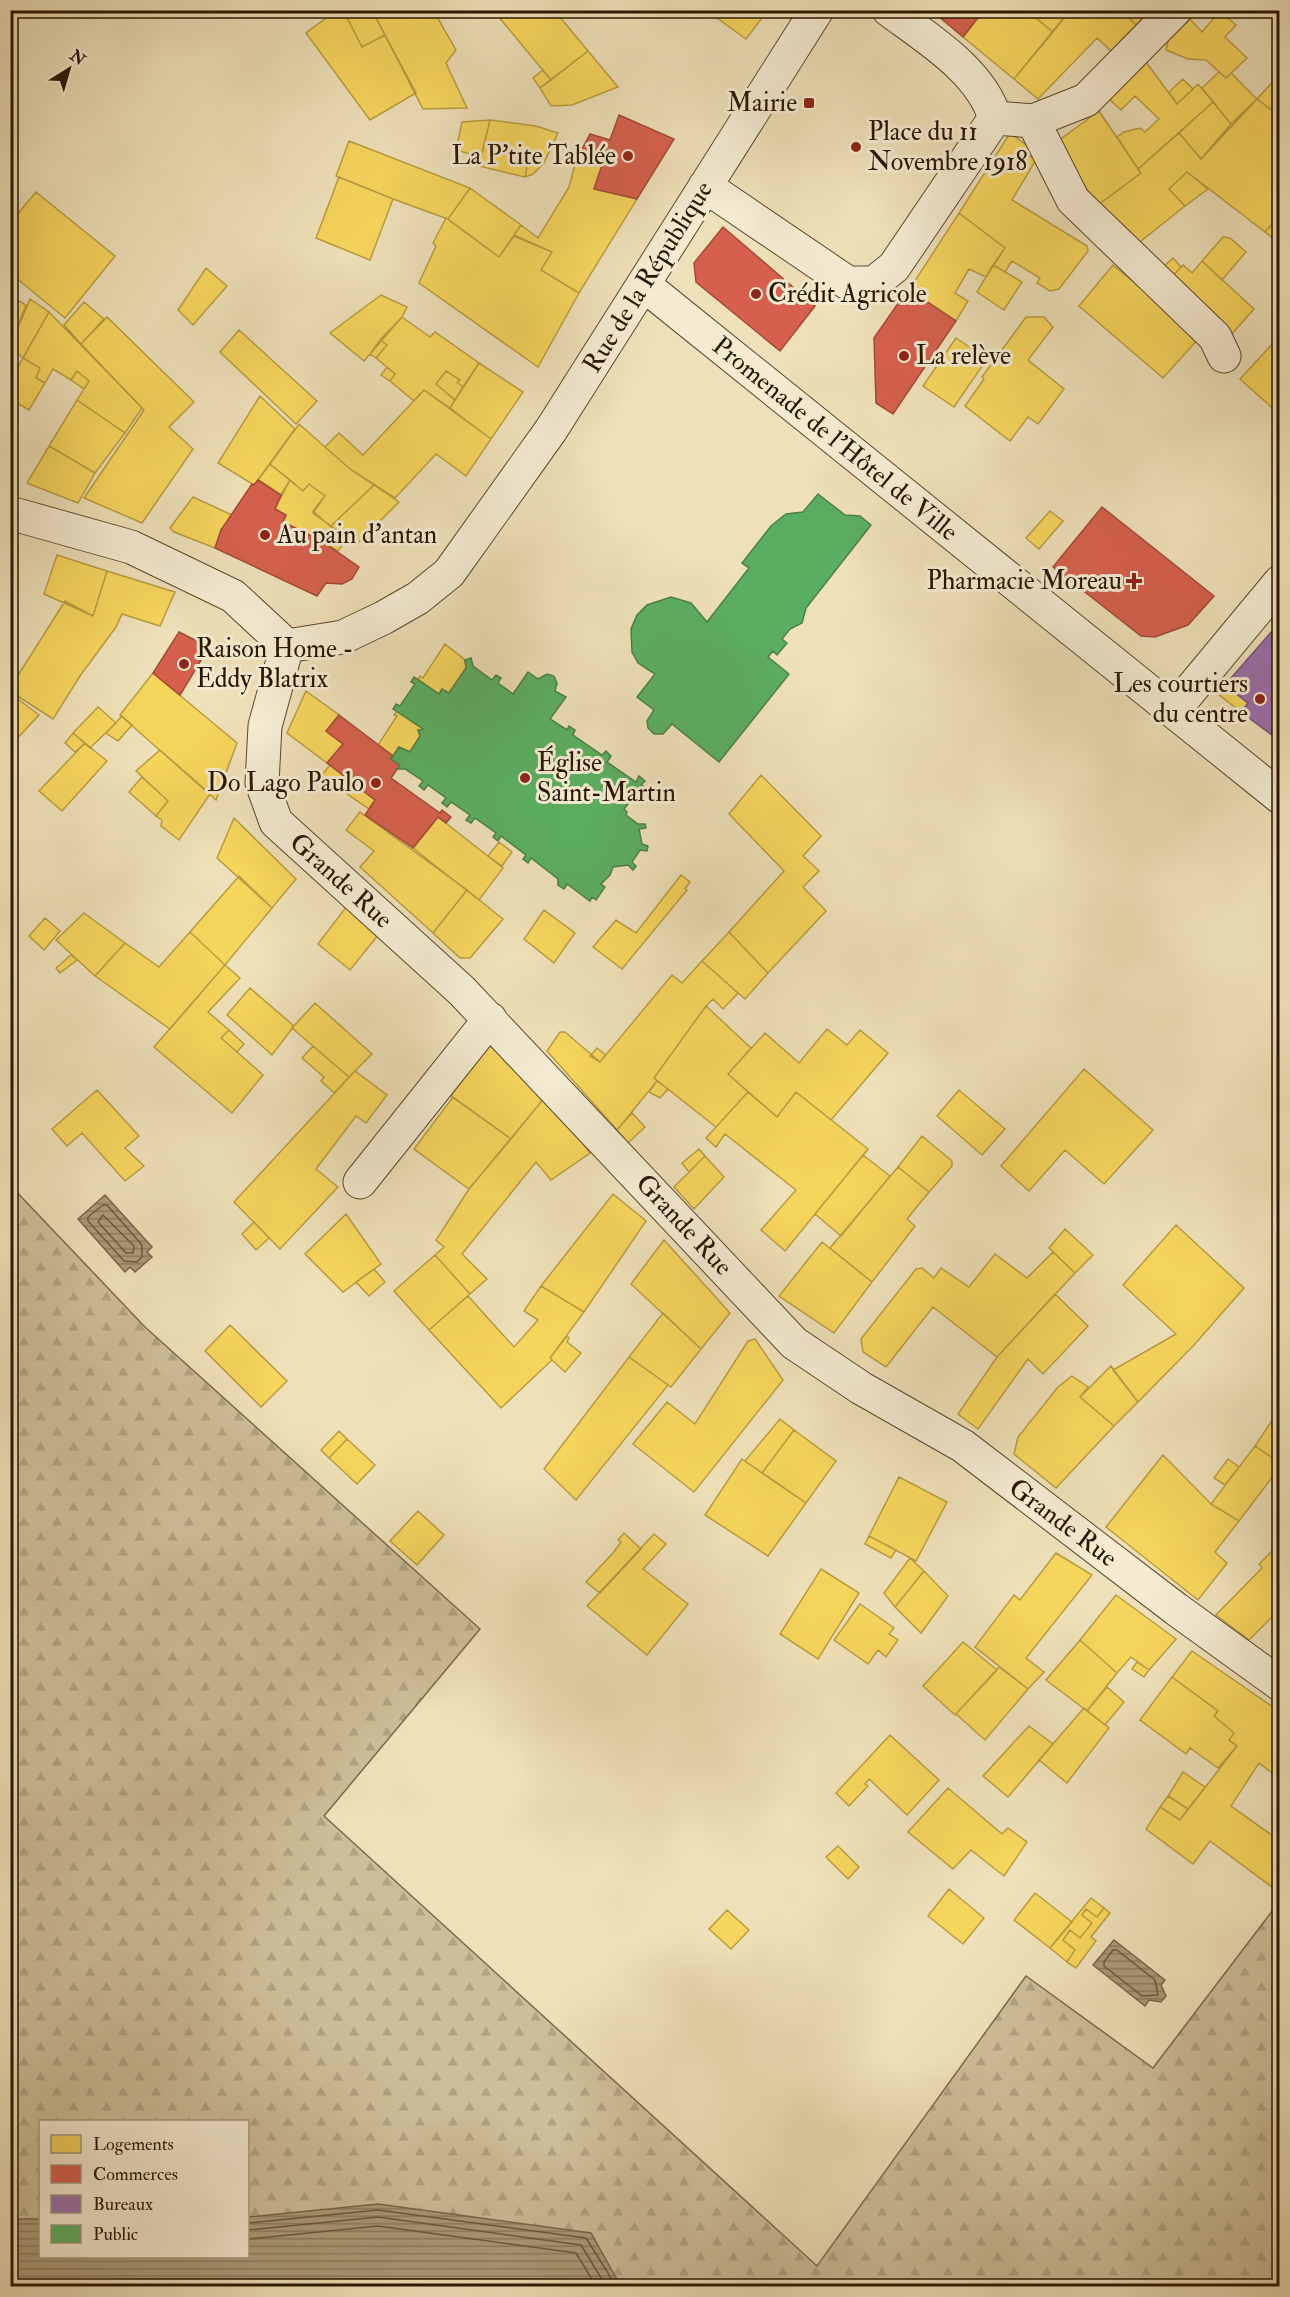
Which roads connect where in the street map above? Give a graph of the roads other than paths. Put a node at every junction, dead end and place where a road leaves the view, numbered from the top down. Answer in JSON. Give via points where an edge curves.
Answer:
{"nodes":[{"id":1,"x":818,"y":10,"type":"edge"},
{"id":2,"x":890,"y":10,"type":"edge"},
{"id":3,"x":1175,"y":10,"type":"edge"},
{"id":4,"x":995,"y":118,"type":"junction"},
{"id":5,"x":1033,"y":121,"type":"junction"},
{"id":6,"x":705,"y":186,"type":"junction"},
{"id":7,"x":644,"y":285,"type":"junction"},
{"id":8,"x":1224,"y":356,"type":"dead end"},
{"id":9,"x":10,"y":513,"type":"edge"},
{"id":10,"x":1280,"y":582,"type":"edge"},
{"id":11,"x":287,"y":646,"type":"junction"},
{"id":12,"x":1173,"y":711,"type":"junction"},
{"id":13,"x":1280,"y":797,"type":"edge"},
{"id":14,"x":490,"y":1019,"type":"junction"},
{"id":15,"x":360,"y":1182,"type":"dead end"},
{"id":16,"x":1280,"y":1684,"type":"edge"}],
"edges":[{"from":1,"to":6,"type":"street","name":"Rue de la République"},
{"from":2,"to":4,"type":"street","via":[[965,71],[989,99]]},
{"from":3,"to":5,"type":"street","via":[[1086,100]]},
{"from":4,"to":5,"type":"street"},
{"from":4,"to":6,"type":"street","via":[[894,267],[874,283],[848,283]]},
{"from":5,"to":8,"type":"street","via":[[1073,200],[1215,337]]},
{"from":6,"to":7,"type":"street","name":"Rue de la République"},
{"from":7,"to":11,"type":"street","name":"Rue de la République","via":[[551,430],[449,573],[418,598],[343,637]]},
{"from":7,"to":12,"type":"street","name":"Promenade de l'Hôtel de Ville"},
{"from":9,"to":11,"type":"street","via":[[131,547],[233,596]]},
{"from":10,"to":12,"type":"street"},
{"from":11,"to":14,"type":"street","name":"Grande Rue","via":[[265,726],[262,783],[276,822]]},
{"from":12,"to":13,"type":"street","name":"Promenade de l'Hôtel de Ville"},
{"from":14,"to":15,"type":"street"},
{"from":14,"to":16,"type":"street","name":"Grande Rue","via":[[794,1343],[861,1388],[963,1446],[1176,1610]]}]}
